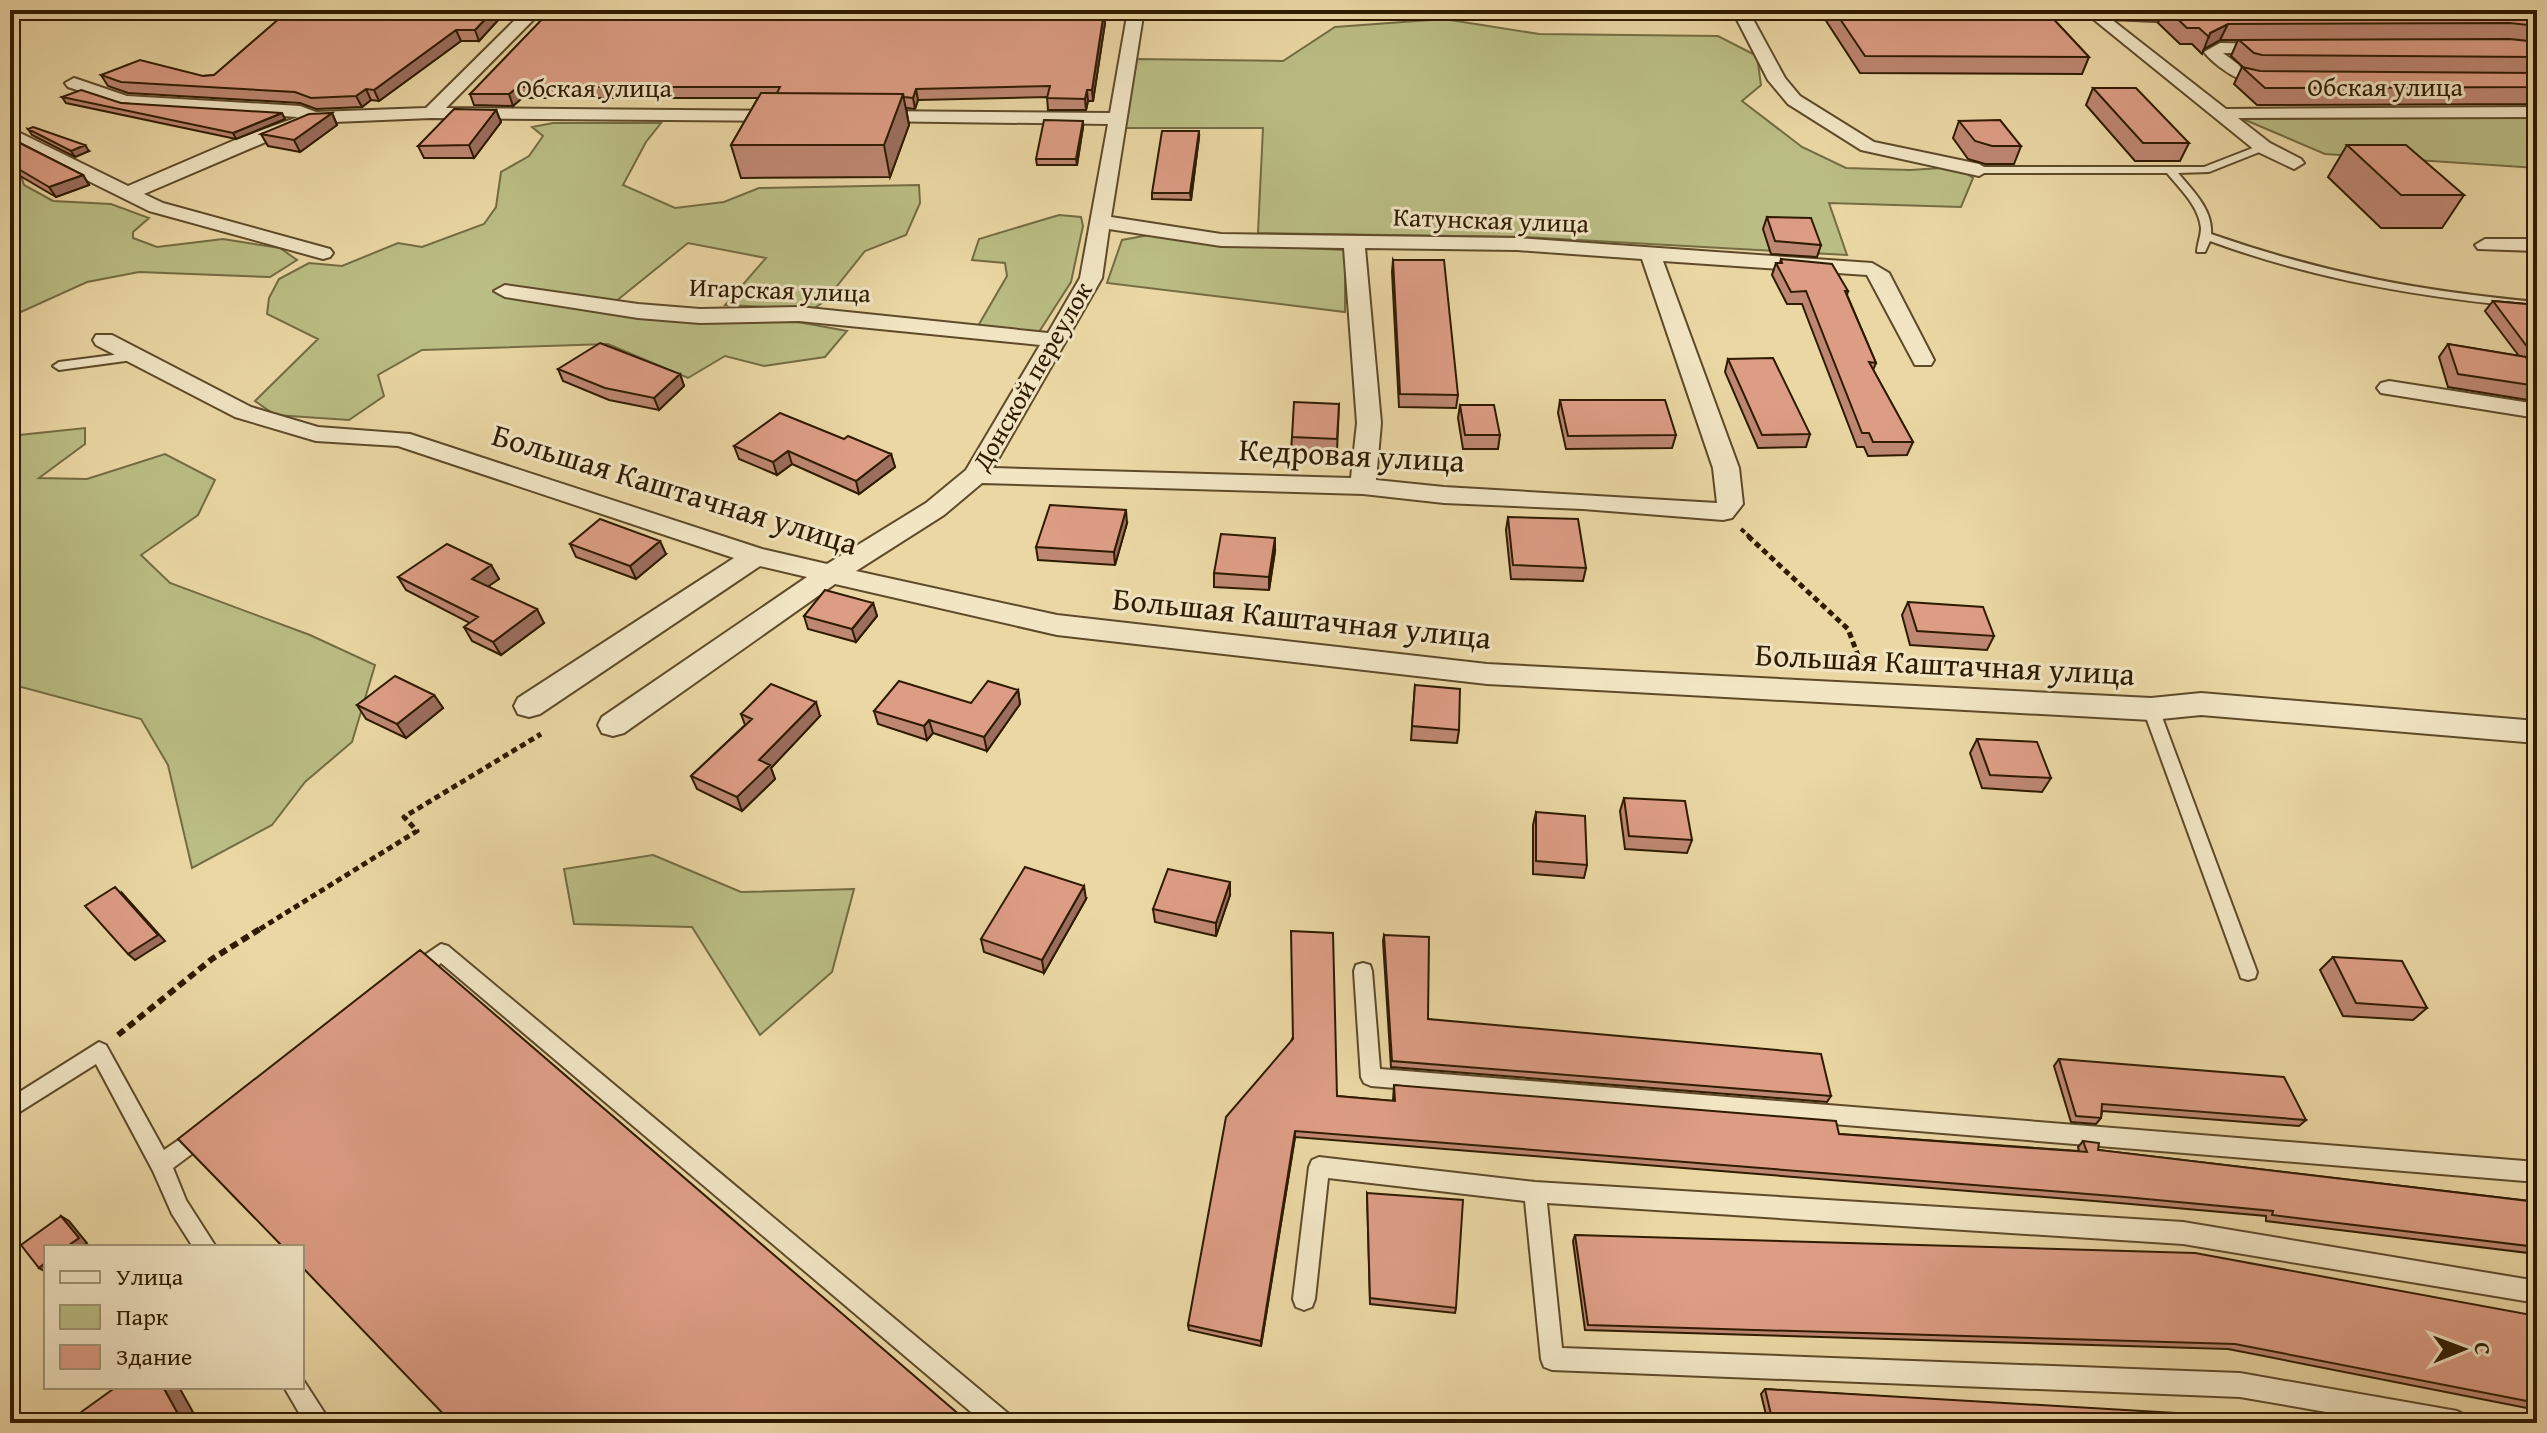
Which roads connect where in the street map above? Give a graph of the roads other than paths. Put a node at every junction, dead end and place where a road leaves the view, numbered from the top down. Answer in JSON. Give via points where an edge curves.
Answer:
{"nodes":[{"id":1,"x":379,"y":10,"type":"edge"},
{"id":2,"x":441,"y":10,"type":"edge"},
{"id":3,"x":534,"y":10,"type":"edge"},
{"id":4,"x":660,"y":10,"type":"edge"},
{"id":5,"x":692,"y":10,"type":"edge"},
{"id":6,"x":1136,"y":10,"type":"edge"},
{"id":7,"x":1740,"y":10,"type":"edge"},
{"id":8,"x":1009,"y":11,"type":"edge"},
{"id":9,"x":1025,"y":11,"type":"edge"},
{"id":10,"x":2091,"y":12,"type":"edge"},
{"id":11,"x":10,"y":13,"type":"edge"},
{"id":12,"x":1661,"y":13,"type":"dead end"},
{"id":13,"x":2210,"y":19,"type":"edge"},
{"id":14,"x":2298,"y":48,"type":"edge"},
{"id":15,"x":2299,"y":80,"type":"edge"},
{"id":16,"x":74,"y":83,"type":"dead end"},
{"id":17,"x":2537,"y":112,"type":"edge"},
{"id":18,"x":431,"y":113,"type":"junction"},
{"id":19,"x":2232,"y":113,"type":"dead end"},
{"id":20,"x":811,"y":116,"type":"edge"},
{"id":21,"x":842,"y":116,"type":"edge"},
{"id":22,"x":313,"y":118,"type":"junction"},
{"id":23,"x":1118,"y":119,"type":"junction"},
{"id":24,"x":10,"y":134,"type":"edge"},
{"id":25,"x":2263,"y":147,"type":"junction"},
{"id":26,"x":2294,"y":163,"type":"dead end"},
{"id":27,"x":1979,"y":170,"type":"joint"},
{"id":28,"x":2171,"y":171,"type":"junction"},
{"id":29,"x":129,"y":193,"type":"junction"},
{"id":30,"x":1102,"y":222,"type":"junction"},
{"id":31,"x":2208,"y":237,"type":"junction"},
{"id":32,"x":1354,"y":244,"type":"junction"},
{"id":33,"x":2485,"y":245,"type":"dead end"},
{"id":34,"x":2537,"y":245,"type":"edge"},
{"id":35,"x":2201,"y":250,"type":"dead end"},
{"id":36,"x":323,"y":253,"type":"dead end"},
{"id":37,"x":1651,"y":256,"type":"junction"},
{"id":38,"x":505,"y":291,"type":"dead end"},
{"id":39,"x":2537,"y":305,"type":"edge"},
{"id":40,"x":104,"y":340,"type":"dead end"},
{"id":41,"x":1054,"y":340,"type":"junction"},
{"id":42,"x":136,"y":356,"type":"junction"},
{"id":43,"x":1923,"y":360,"type":"dead end"},
{"id":44,"x":59,"y":366,"type":"dead end"},
{"id":45,"x":2389,"y":388,"type":"dead end"},
{"id":46,"x":2537,"y":411,"type":"edge"},
{"id":47,"x":976,"y":475,"type":"junction"},
{"id":48,"x":1363,"y":486,"type":"junction"},
{"id":49,"x":756,"y":556,"type":"junction"},
{"id":50,"x":831,"y":574,"type":"junction"},
{"id":51,"x":529,"y":706,"type":"dead end"},
{"id":52,"x":2151,"y":709,"type":"junction"},
{"id":53,"x":613,"y":725,"type":"dead end"},
{"id":54,"x":2537,"y":732,"type":"edge"},
{"id":55,"x":1363,"y":971,"type":"dead end"},
{"id":56,"x":2248,"y":972,"type":"dead end"},
{"id":57,"x":403,"y":981,"type":"edge"},
{"id":58,"x":10,"y":1109,"type":"edge"},
{"id":59,"x":212,"y":1126,"type":"edge"},
{"id":60,"x":161,"y":1165,"type":"junction"},
{"id":61,"x":2537,"y":1172,"type":"edge"},
{"id":62,"x":1535,"y":1192,"type":"junction"},
{"id":63,"x":204,"y":1245,"type":"edge"},
{"id":64,"x":2537,"y":1292,"type":"edge"},
{"id":65,"x":1304,"y":1299,"type":"dead end"},
{"id":66,"x":297,"y":1389,"type":"edge"},
{"id":67,"x":319,"y":1423,"type":"edge"},
{"id":68,"x":1002,"y":1423,"type":"edge"},
{"id":69,"x":2457,"y":1423,"type":"edge"}],
"edges":[{"from":1,"to":11,"type":"street"},
{"from":2,"to":3,"type":"street"},
{"from":3,"to":4,"type":"street"},
{"from":3,"to":18,"type":"street"},
{"from":5,"to":8,"type":"street"},
{"from":6,"to":9,"type":"street"},
{"from":6,"to":12,"type":"street"},
{"from":6,"to":23,"type":"street","name":"Донской переулок"},
{"from":7,"to":27,"type":"street","via":[[1777,80],[1794,100],[1868,146]]},
{"from":10,"to":13,"type":"street"},
{"from":10,"to":25,"type":"street"},
{"from":14,"to":15,"type":"street","via":[[2212,52],[2238,76]]},
{"from":16,"to":22,"type":"street","name":"Обская улица","via":[[125,101],[300,111]]},
{"from":17,"to":19,"type":"street","name":"Обская улица"},
{"from":18,"to":20,"type":"street","name":"Обская улица"},
{"from":18,"to":22,"type":"street","name":"Обская улица"},
{"from":21,"to":23,"type":"street"},
{"from":22,"to":29,"type":"street"},
{"from":23,"to":30,"type":"street","name":"Донской переулок"},
{"from":24,"to":29,"type":"street"},
{"from":25,"to":26,"type":"street"},
{"from":25,"to":28,"type":"lane","via":[[2205,170]]},
{"from":27,"to":28,"type":"lane"},
{"from":28,"to":31,"type":"lane","via":[[2207,217]]},
{"from":29,"to":36,"type":"street","via":[[156,207]]},
{"from":30,"to":32,"type":"street","name":"Катунская улица","via":[[1221,240]]},
{"from":30,"to":41,"type":"street","name":"Донской переулок","via":[[1091,278]]},
{"from":31,"to":35,"type":"lane"},
{"from":31,"to":39,"type":"lane","via":[[2350,280],[2461,299]]},
{"from":32,"to":37,"type":"street","name":"Катунская улица","via":[[1517,244]]},
{"from":32,"to":48,"type":"street","via":[[1369,423]]},
{"from":33,"to":34,"type":"street"},
{"from":37,"to":43,"type":"street","name":"Катунская улица","via":[[1860,267],[1878,273]]},
{"from":37,"to":48,"type":"street","name":"Кедровая улица","via":[[1726,468],[1730,504],[1723,512]]},
{"from":38,"to":41,"type":"street","name":"Игарская улица","via":[[685,315],[799,314]]},
{"from":40,"to":42,"type":"street","name":"Большая Каштачная улица"},
{"from":41,"to":47,"type":"street","name":"Донской переулок"},
{"from":42,"to":44,"type":"lane"},
{"from":42,"to":49,"type":"street","name":"Большая Каштачная улица","via":[[243,412],[316,434],[401,439]]},
{"from":45,"to":46,"type":"street"},
{"from":47,"to":48,"type":"street","name":"Кедровая улица"},
{"from":47,"to":50,"type":"street","name":"Донской переулок","via":[[935,509]]},
{"from":49,"to":50,"type":"street","name":"Большая Каштачная улица"},
{"from":49,"to":51,"type":"street"},
{"from":50,"to":52,"type":"street","name":"Большая Каштачная улица","via":[[1057,625],[1487,674]]},
{"from":50,"to":53,"type":"street","name":"Донской переулок"},
{"from":52,"to":54,"type":"street","name":"Большая Каштачная улица","via":[[2201,704]]},
{"from":52,"to":56,"type":"lane"},
{"from":55,"to":61,"type":"lane","via":[[1371,1077]]},
{"from":57,"to":68,"type":"lane","via":[[441,952]]},
{"from":58,"to":60,"type":"lane","via":[[99,1051]]},
{"from":59,"to":60,"type":"lane"},
{"from":60,"to":63,"type":"lane"},
{"from":62,"to":64,"type":"lane","via":[[2183,1233]]},
{"from":62,"to":65,"type":"lane","via":[[1319,1167]]},
{"from":62,"to":69,"type":"lane","via":[[1552,1359],[2240,1385]]},
{"from":66,"to":67,"type":"lane"}]}
